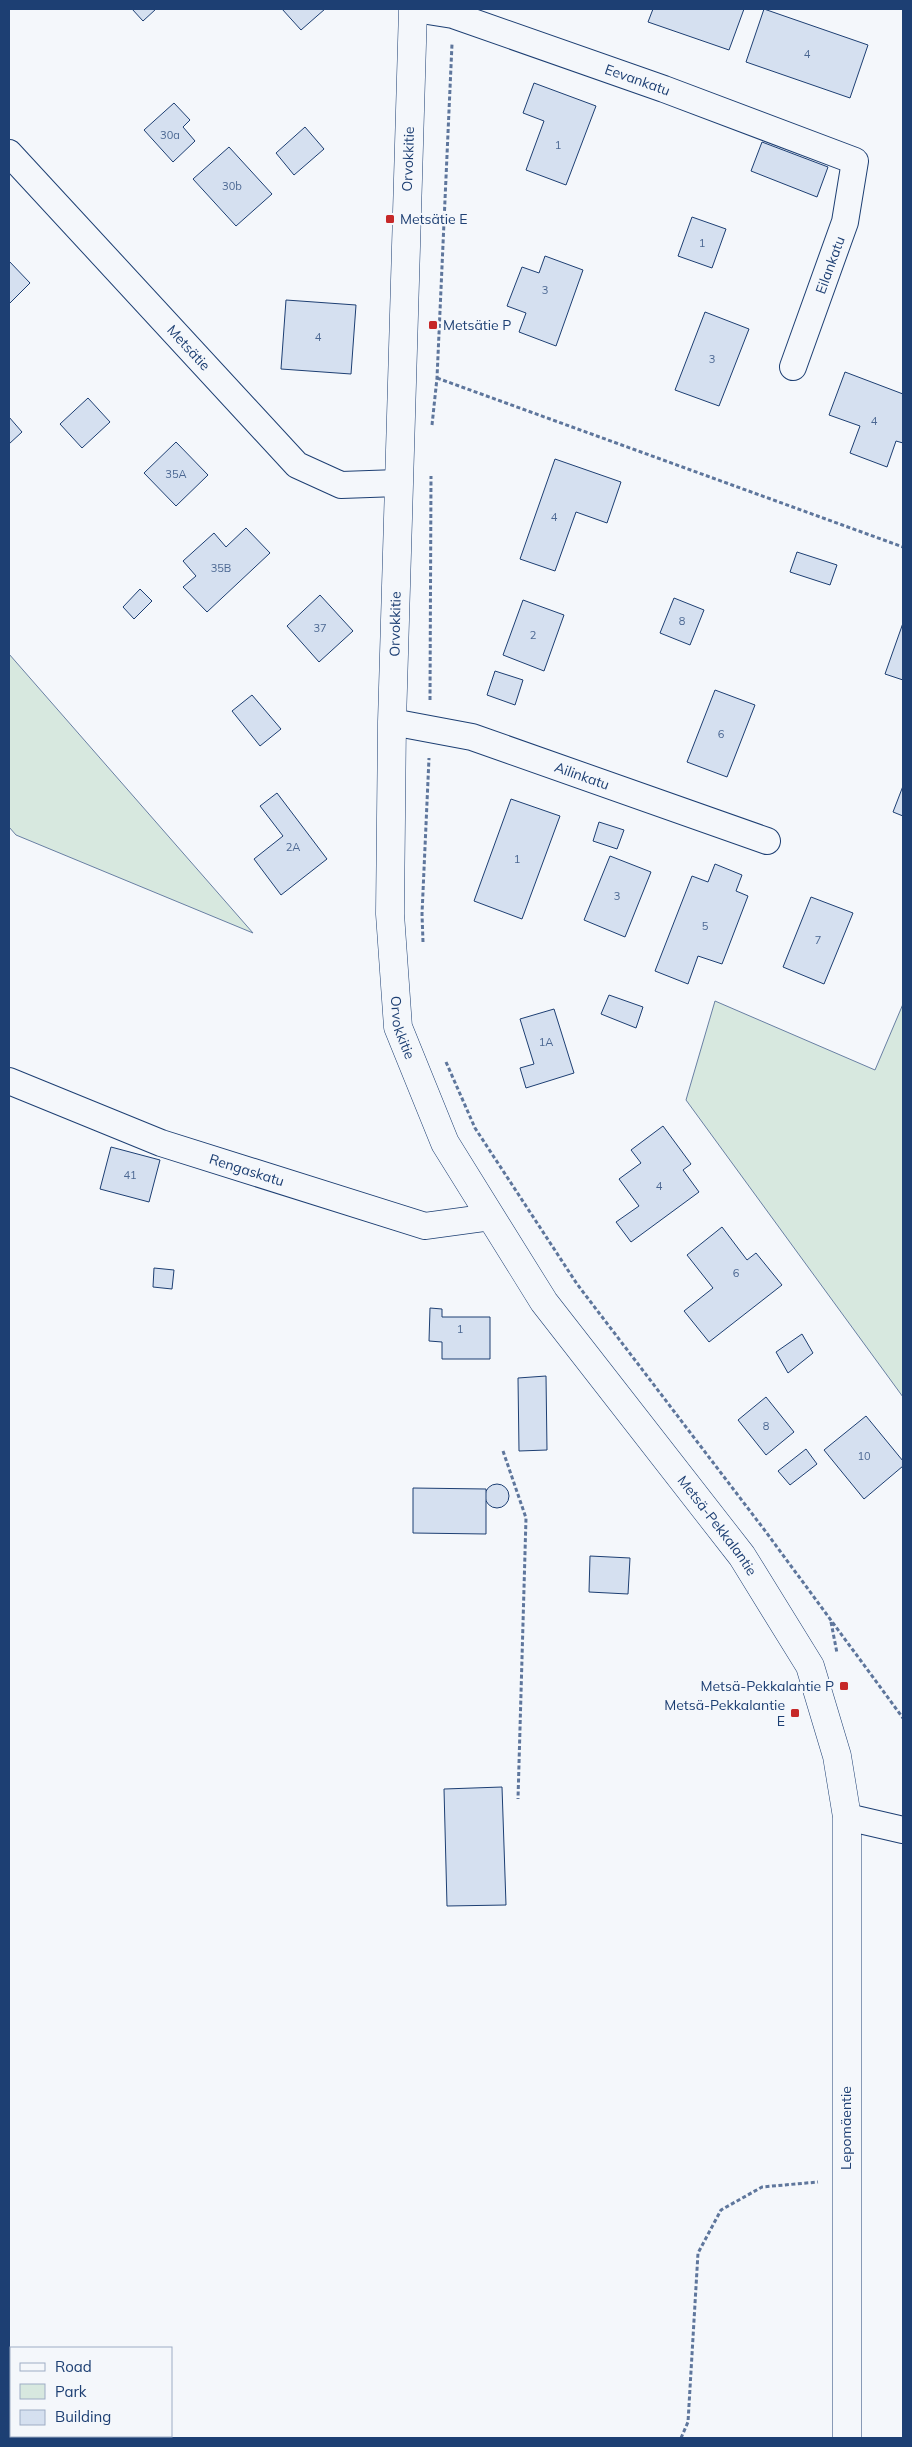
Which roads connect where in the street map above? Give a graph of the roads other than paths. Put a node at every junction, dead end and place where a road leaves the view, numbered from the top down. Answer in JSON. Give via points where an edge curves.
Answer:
{"nodes":[{"id":1,"x":414,"y":9,"type":"edge"},
{"id":2,"x":9,"y":153,"type":"edge"},
{"id":3,"x":856,"y":161,"type":"joint"},
{"id":4,"x":793,"y":367,"type":"dead end"},
{"id":5,"x":398,"y":483,"type":"junction"},
{"id":6,"x":392,"y":722,"type":"junction"},
{"id":7,"x":767,"y":841,"type":"dead end"},
{"id":8,"x":9,"y":1081,"type":"edge"},
{"id":9,"x":492,"y":1217,"type":"junction"},
{"id":10,"x":846,"y":1817,"type":"junction"},
{"id":11,"x":903,"y":1830,"type":"edge"},
{"id":12,"x":846,"y":2438,"type":"edge"}],
"edges":[{"from":1,"to":3,"type":"street","name":"Eevankatu","via":[[453,15]]},
{"from":1,"to":5,"type":"street","name":"Orvokkitie"},
{"from":2,"to":5,"type":"street","name":"Metsätie","via":[[297,464],[341,485]]},
{"from":3,"to":4,"type":"street","name":"Eilankatu","via":[[846,222]]},
{"from":5,"to":6,"type":"street","name":"Orvokkitie"},
{"from":6,"to":7,"type":"street","name":"Ailinkatu","via":[[472,737]]},
{"from":6,"to":9,"type":"street","name":"Orvokkitie","via":[[390,914],[398,1027],[445,1143]]},
{"from":8,"to":9,"type":"street","name":"Rengaskatu","via":[[161,1143],[425,1226]]},
{"from":9,"to":10,"type":"street","name":"Metsä-Pekkalantie","via":[[544,1302],[742,1556],[810,1666],[838,1756]]},
{"from":10,"to":11,"type":"street"},
{"from":10,"to":12,"type":"street","name":"Lepomäentie"}]}
